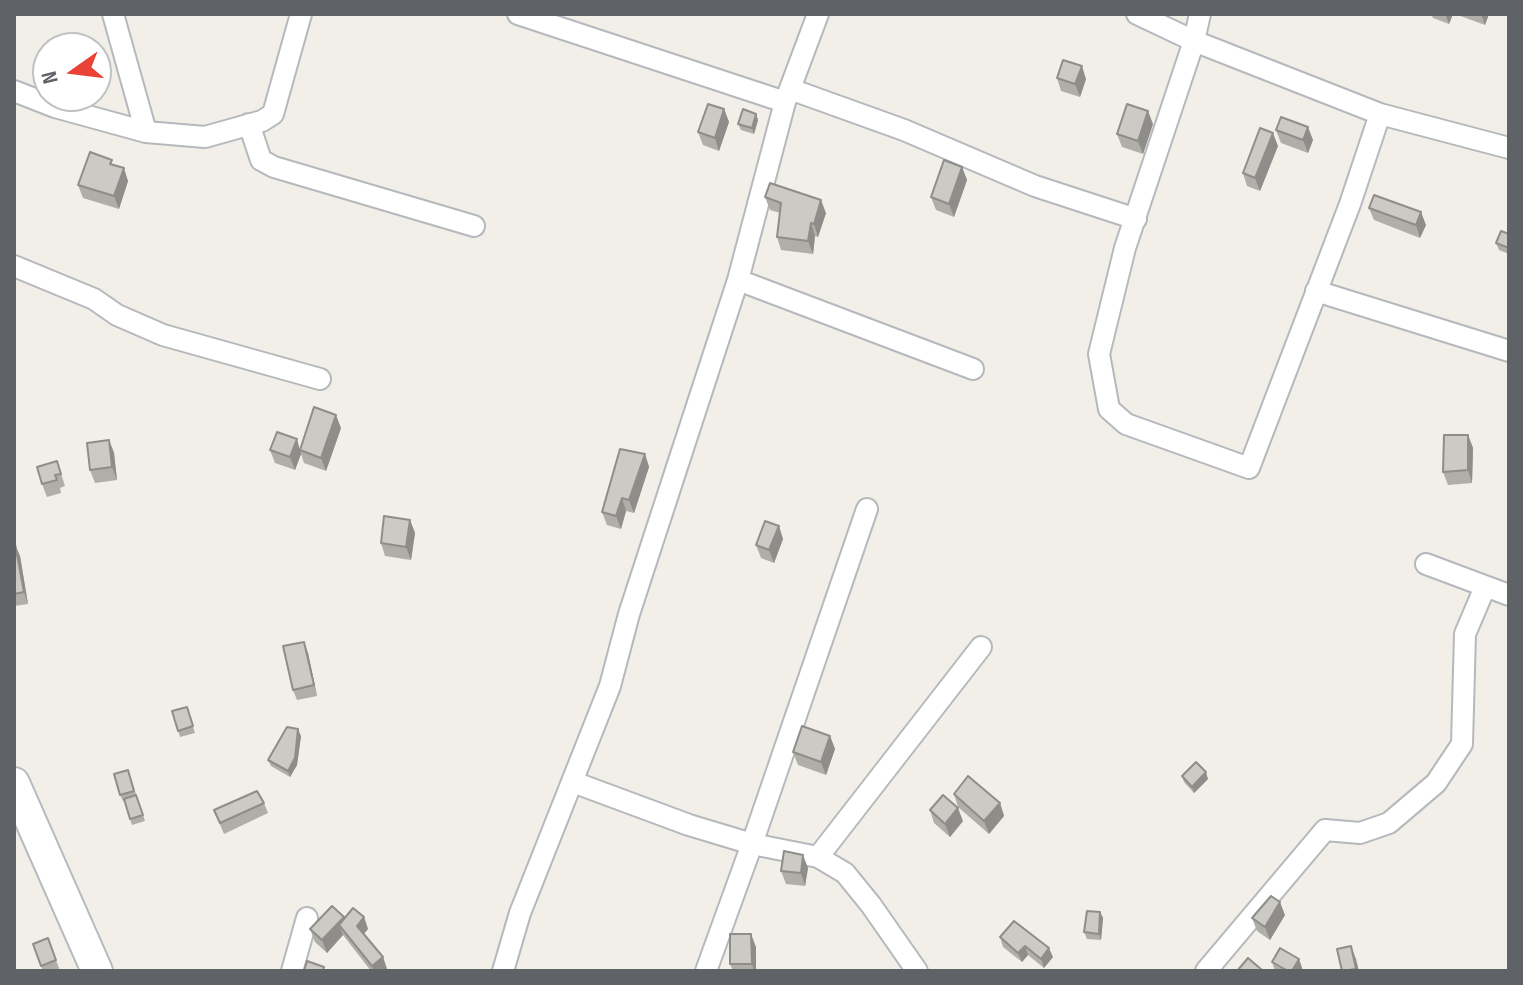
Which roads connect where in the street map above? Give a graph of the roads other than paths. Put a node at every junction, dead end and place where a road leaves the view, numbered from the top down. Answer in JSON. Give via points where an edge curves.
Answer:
{"nodes":[{"id":1,"x":113,"y":14,"type":"edge"},
{"id":2,"x":301,"y":14,"type":"edge"},
{"id":3,"x":518,"y":14,"type":"edge"},
{"id":4,"x":818,"y":14,"type":"edge"},
{"id":5,"x":1137,"y":14,"type":"edge"},
{"id":6,"x":1177,"y":14,"type":"edge"},
{"id":7,"x":1200,"y":14,"type":"edge"},
{"id":8,"x":1188,"y":38,"type":"junction"},
{"id":9,"x":14,"y":91,"type":"edge"},
{"id":10,"x":788,"y":96,"type":"junction"},
{"id":11,"x":1380,"y":114,"type":"junction"},
{"id":12,"x":249,"y":124,"type":"junction"},
{"id":13,"x":146,"y":132,"type":"junction"},
{"id":14,"x":1509,"y":148,"type":"edge"},
{"id":15,"x":1136,"y":219,"type":"junction"},
{"id":16,"x":474,"y":226,"type":"dead end"},
{"id":17,"x":14,"y":266,"type":"edge"},
{"id":18,"x":738,"y":280,"type":"junction"},
{"id":19,"x":1316,"y":291,"type":"junction"},
{"id":20,"x":1509,"y":351,"type":"edge"},
{"id":21,"x":973,"y":369,"type":"dead end"},
{"id":22,"x":320,"y":379,"type":"dead end"},
{"id":23,"x":867,"y":509,"type":"dead end"},
{"id":24,"x":1426,"y":564,"type":"dead end"},
{"id":25,"x":1485,"y":587,"type":"junction"},
{"id":26,"x":1509,"y":595,"type":"edge"},
{"id":27,"x":981,"y":647,"type":"dead end"},
{"id":28,"x":573,"y":782,"type":"junction"},
{"id":29,"x":14,"y":783,"type":"edge"},
{"id":30,"x":752,"y":844,"type":"junction"},
{"id":31,"x":818,"y":857,"type":"junction"},
{"id":32,"x":307,"y":918,"type":"dead end"},
{"id":33,"x":97,"y":971,"type":"edge"},
{"id":34,"x":292,"y":971,"type":"edge"},
{"id":35,"x":503,"y":971,"type":"edge"},
{"id":36,"x":706,"y":971,"type":"edge"},
{"id":37,"x":917,"y":971,"type":"edge"},
{"id":38,"x":1206,"y":971,"type":"edge"}],
"edges":[{"from":1,"to":13,"type":"street"},
{"from":2,"to":12,"type":"street","via":[[273,114]]},
{"from":3,"to":10,"type":"street"},
{"from":4,"to":10,"type":"street"},
{"from":5,"to":8,"type":"street"},
{"from":6,"to":8,"type":"street"},
{"from":7,"to":8,"type":"street"},
{"from":8,"to":11,"type":"street"},
{"from":8,"to":15,"type":"street"},
{"from":9,"to":13,"type":"street"},
{"from":10,"to":15,"type":"street","via":[[904,130],[1035,186]]},
{"from":10,"to":18,"type":"street"},
{"from":11,"to":14,"type":"street"},
{"from":11,"to":19,"type":"street"},
{"from":12,"to":13,"type":"street","via":[[205,137]]},
{"from":12,"to":16,"type":"street","via":[[261,160],[274,167]]},
{"from":15,"to":19,"type":"street","via":[[1099,354],[1109,409],[1126,424],[1249,468]]},
{"from":17,"to":22,"type":"street","via":[[163,335]]},
{"from":18,"to":21,"type":"street"},
{"from":18,"to":28,"type":"street","via":[[610,686]]},
{"from":19,"to":20,"type":"street"},
{"from":23,"to":30,"type":"street"},
{"from":24,"to":25,"type":"street"},
{"from":25,"to":26,"type":"street"},
{"from":25,"to":38,"type":"street","via":[[1465,634],[1462,744],[1436,783],[1389,823],[1360,833],[1325,830]]},
{"from":27,"to":31,"type":"street"},
{"from":28,"to":30,"type":"street"},
{"from":28,"to":35,"type":"street","via":[[520,913]]},
{"from":29,"to":33,"type":"street"},
{"from":30,"to":31,"type":"street"},
{"from":30,"to":36,"type":"street"},
{"from":31,"to":37,"type":"street","via":[[845,873]]},
{"from":32,"to":34,"type":"street"}]}
